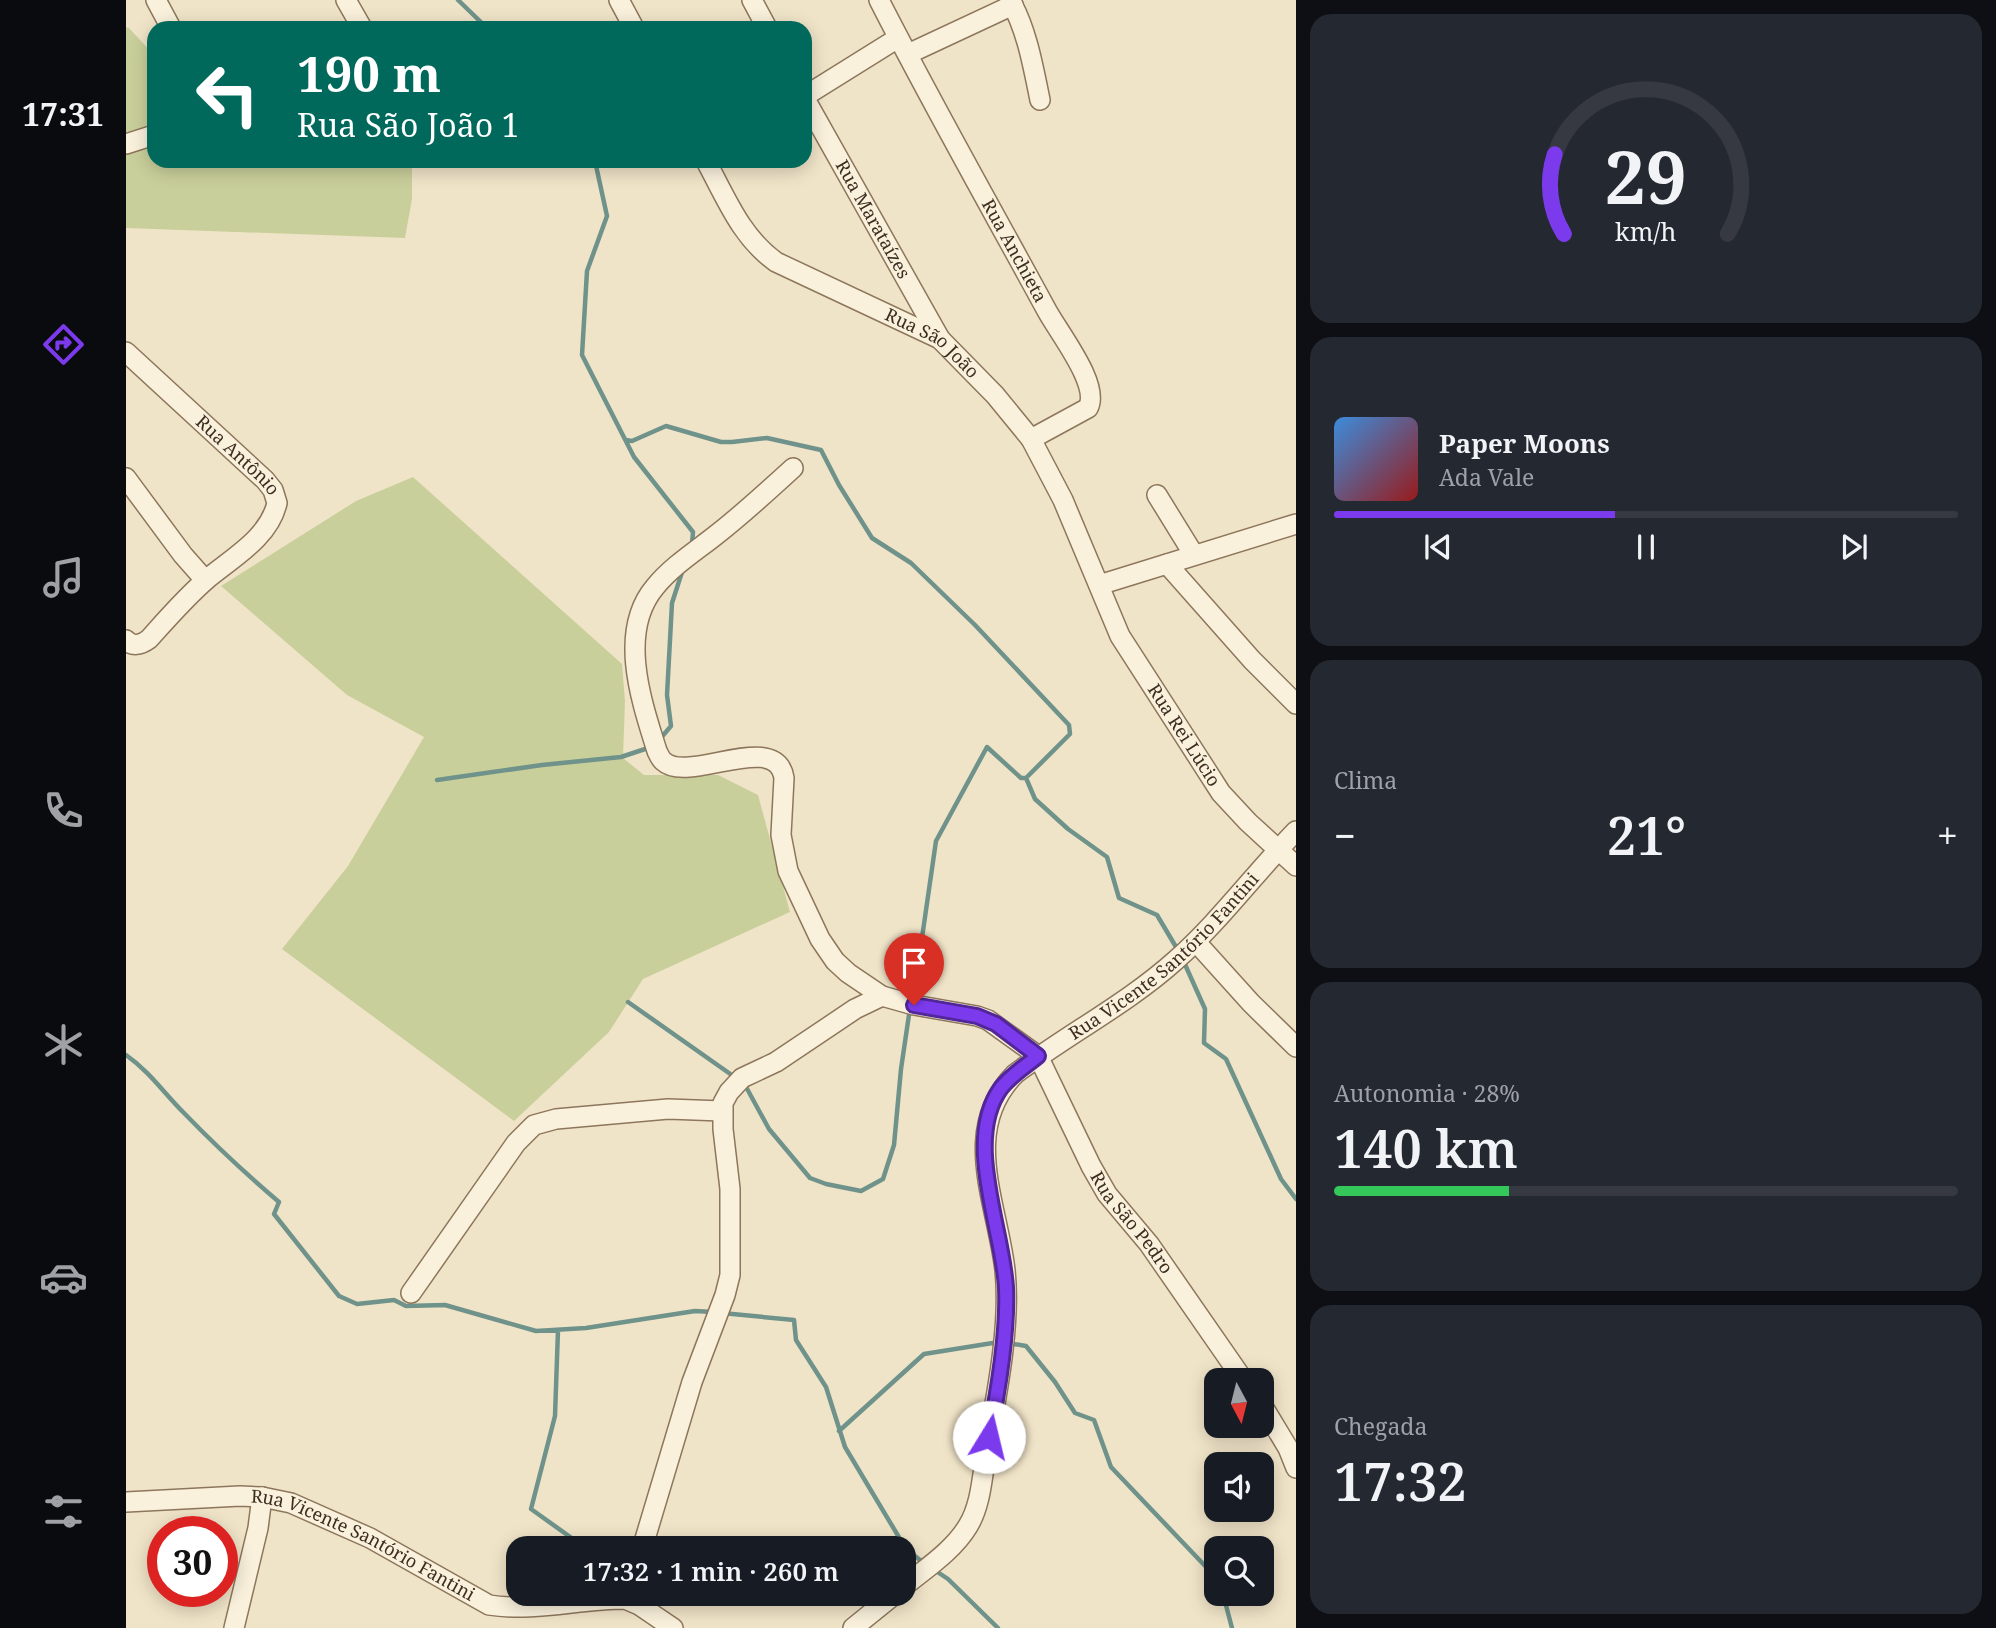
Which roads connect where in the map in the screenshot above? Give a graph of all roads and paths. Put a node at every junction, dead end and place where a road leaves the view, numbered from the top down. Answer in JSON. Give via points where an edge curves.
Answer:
{"nodes":[{"id":1,"x":156,"y":0,"type":"edge"},
{"id":2,"x":346,"y":0,"type":"edge"},
{"id":3,"x":620,"y":0,"type":"edge"},
{"id":4,"x":752,"y":0,"type":"edge"},
{"id":5,"x":879,"y":0,"type":"edge"},
{"id":6,"x":1011,"y":3,"type":"edge"},
{"id":7,"x":167,"y":21,"type":"edge"},
{"id":8,"x":358,"y":21,"type":"edge"},
{"id":9,"x":630,"y":21,"type":"edge"},
{"id":10,"x":763,"y":21,"type":"edge"},
{"id":11,"x":903,"y":46,"type":"junction"},
{"id":12,"x":812,"y":94,"type":"edge"},
{"id":13,"x":1040,"y":100,"type":"dead end"},
{"id":14,"x":812,"y":110,"type":"edge"},
{"id":15,"x":147,"y":137,"type":"edge"},
{"id":16,"x":126,"y":144,"type":"edge"},
{"id":17,"x":710,"y":168,"type":"edge"},
{"id":18,"x":940,"y":339,"type":"junction"},
{"id":19,"x":126,"y":352,"type":"edge"},
{"id":20,"x":1031,"y":439,"type":"junction"},
{"id":21,"x":793,"y":468,"type":"dead end"},
{"id":22,"x":126,"y":478,"type":"edge"},
{"id":23,"x":1157,"y":495,"type":"dead end"},
{"id":24,"x":1296,"y":524,"type":"edge"},
{"id":25,"x":1194,"y":555,"type":"junction"},
{"id":26,"x":1167,"y":564,"type":"junction"},
{"id":27,"x":205,"y":580,"type":"junction"},
{"id":28,"x":1099,"y":585,"type":"junction"},
{"id":29,"x":127,"y":640,"type":"edge"},
{"id":30,"x":1296,"y":704,"type":"edge"},
{"id":31,"x":1296,"y":831,"type":"edge"},
{"id":32,"x":1278,"y":850,"type":"junction"},
{"id":33,"x":1296,"y":866,"type":"edge"},
{"id":34,"x":1196,"y":942,"type":"junction"},
{"id":35,"x":882,"y":996,"type":"junction"},
{"id":36,"x":1296,"y":1047,"type":"edge"},
{"id":37,"x":1038,"y":1056,"type":"junction"},
{"id":38,"x":722,"y":1111,"type":"junction"},
{"id":39,"x":411,"y":1293,"type":"dead end"},
{"id":40,"x":1235,"y":1368,"type":"edge"},
{"id":41,"x":1274,"y":1426,"type":"edge"},
{"id":42,"x":1296,"y":1468,"type":"edge"},
{"id":43,"x":262,"y":1497,"type":"junction"},
{"id":44,"x":126,"y":1502,"type":"edge"},
{"id":45,"x":646,"y":1536,"type":"edge"},
{"id":46,"x":916,"y":1576,"type":"edge"},
{"id":47,"x":548,"y":1606,"type":"edge"},
{"id":48,"x":640,"y":1606,"type":"edge"},
{"id":49,"x":880,"y":1606,"type":"edge"},
{"id":50,"x":234,"y":1628,"type":"edge"},
{"id":51,"x":673,"y":1628,"type":"edge"},
{"id":52,"x":853,"y":1628,"type":"edge"}],
"edges":[{"from":1,"to":7,"type":"street"},
{"from":2,"to":8,"type":"street"},
{"from":3,"to":9,"type":"street"},
{"from":4,"to":10,"type":"street"},
{"from":5,"to":11,"type":"street","name":"Rua Anchieta"},
{"from":6,"to":11,"type":"street"},
{"from":6,"to":13,"type":"street"},
{"from":11,"to":12,"type":"street"},
{"from":11,"to":20,"type":"street","name":"Rua Anchieta","via":[[1091,389],[1091,402],[1080,415]]},
{"from":14,"to":18,"type":"street","name":"Rua Marataízes"},
{"from":15,"to":16,"type":"street"},
{"from":17,"to":18,"type":"street","name":"Rua São João","via":[[743,230],[776,262]]},
{"from":18,"to":20,"type":"street","name":"Rua São João"},
{"from":19,"to":27,"type":"street","name":"Rua Antônio","via":[[265,480],[275,496],[276,509],[252,544]]},
{"from":20,"to":28,"type":"street","name":"Rua São João"},
{"from":21,"to":35,"type":"street","via":[[649,594],[636,639],[639,689],[657,751],[670,765],[760,758],[780,766],[784,778],[782,843],[792,880],[835,961]]},
{"from":22,"to":27,"type":"street"},
{"from":23,"to":25,"type":"street"},
{"from":24,"to":25,"type":"street"},
{"from":25,"to":26,"type":"street"},
{"from":26,"to":28,"type":"street"},
{"from":26,"to":30,"type":"street"},
{"from":27,"to":29,"type":"street","name":"Rua Antônio","via":[[146,642],[137,645]]},
{"from":28,"to":32,"type":"street","name":"Rua Rei Lúcio","via":[[1120,636],[1221,793]]},
{"from":31,"to":32,"type":"street","name":"Rua Vicente Santório Fantini"},
{"from":32,"to":33,"type":"street","name":"Rua Rei Lúcio"},
{"from":32,"to":34,"type":"street","name":"Rua Vicente Santório Fantini"},
{"from":34,"to":36,"type":"street"},
{"from":34,"to":37,"type":"street","name":"Rua Vicente Santório Fantini","via":[[1125,1000]]},
{"from":35,"to":37,"type":"street","via":[[977,1016],[996,1024]]},
{"from":35,"to":38,"type":"street","via":[[743,1078],[729,1092]]},
{"from":37,"to":40,"type":"street","name":"Rua São Pedro","via":[[1107,1194],[1149,1244]]},
{"from":37,"to":46,"type":"street","name":"Rua Vicente Santório Fantini","via":[[1002,1088],[988,1116],[985,1136],[1006,1292],[994,1411],[975,1513],[952,1546]]},
{"from":38,"to":39,"type":"street","via":[[668,1109],[534,1125],[516,1143]]},
{"from":38,"to":45,"type":"street","via":[[730,1189],[730,1275]]},
{"from":41,"to":42,"type":"street"},
{"from":43,"to":44,"type":"street","name":"Rua Vicente Santório Fantini"},
{"from":43,"to":47,"type":"street","name":"Rua Vicente Santório Fantini","via":[[291,1503],[370,1538],[489,1605]]},
{"from":43,"to":50,"type":"street"},
{"from":48,"to":51,"type":"street","name":"Rua Vicente Santório Fantini"},
{"from":49,"to":52,"type":"street"}]}
